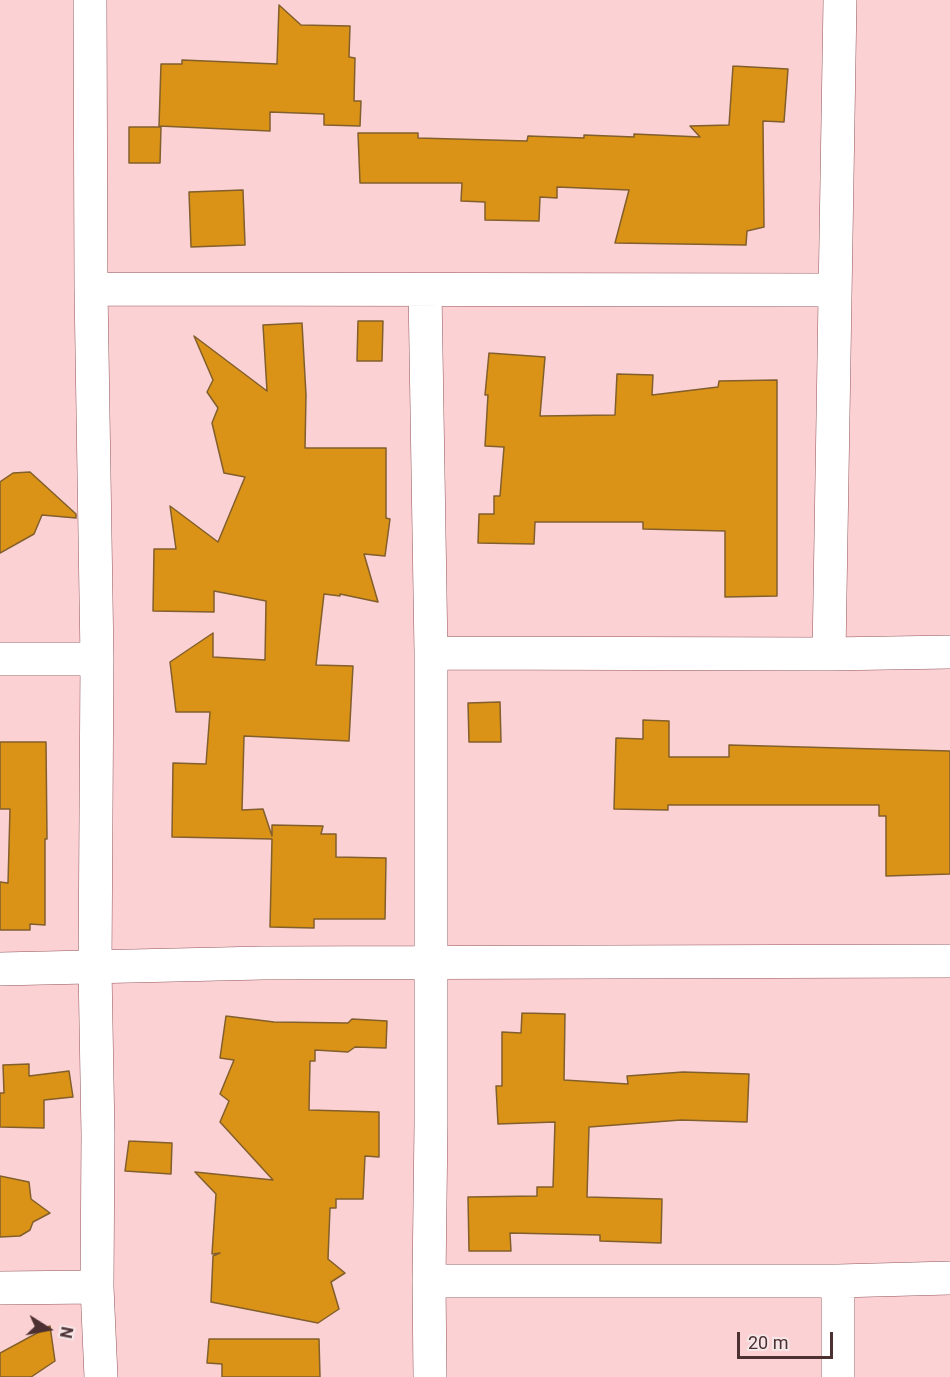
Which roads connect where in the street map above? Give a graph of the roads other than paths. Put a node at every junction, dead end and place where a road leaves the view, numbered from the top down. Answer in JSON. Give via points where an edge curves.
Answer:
{"nodes":[{"id":1,"x":90,"y":0,"type":"edge"},
{"id":2,"x":840,"y":0,"type":"edge"},
{"id":3,"x":92,"y":289,"type":"junction"},
{"id":4,"x":425,"y":290,"type":"junction"},
{"id":5,"x":834,"y":290,"type":"junction"},
{"id":6,"x":950,"y":652,"type":"edge"},
{"id":7,"x":431,"y":653,"type":"junction"},
{"id":8,"x":829,"y":654,"type":"junction"},
{"id":9,"x":0,"y":659,"type":"edge"},
{"id":10,"x":97,"y":659,"type":"junction"},
{"id":11,"x":950,"y":961,"type":"edge"},
{"id":12,"x":430,"y":964,"type":"junction"},
{"id":13,"x":95,"y":968,"type":"junction"},
{"id":14,"x":0,"y":969,"type":"edge"},
{"id":15,"x":950,"y":1278,"type":"edge"},
{"id":16,"x":429,"y":1281,"type":"junction"},
{"id":17,"x":838,"y":1281,"type":"junction"},
{"id":18,"x":97,"y":1287,"type":"junction"},
{"id":19,"x":0,"y":1288,"type":"edge"},
{"id":20,"x":101,"y":1377,"type":"edge"},
{"id":21,"x":430,"y":1377,"type":"edge"},
{"id":22,"x":838,"y":1377,"type":"edge"}],
"edges":[{"from":1,"to":3,"type":"street"},
{"from":2,"to":5,"type":"street"},
{"from":3,"to":4,"type":"street"},
{"from":3,"to":10,"type":"street"},
{"from":4,"to":5,"type":"street"},
{"from":4,"to":7,"type":"street"},
{"from":5,"to":8,"type":"street"},
{"from":6,"to":8,"type":"street"},
{"from":7,"to":8,"type":"street"},
{"from":7,"to":12,"type":"street"},
{"from":9,"to":10,"type":"street"},
{"from":10,"to":13,"type":"street"},
{"from":11,"to":12,"type":"street"},
{"from":12,"to":13,"type":"street"},
{"from":12,"to":16,"type":"street"},
{"from":13,"to":14,"type":"street"},
{"from":13,"to":18,"type":"street"},
{"from":15,"to":17,"type":"street"},
{"from":16,"to":17,"type":"street"},
{"from":16,"to":21,"type":"street"},
{"from":17,"to":22,"type":"street"},
{"from":18,"to":19,"type":"street"},
{"from":18,"to":20,"type":"street"}]}
